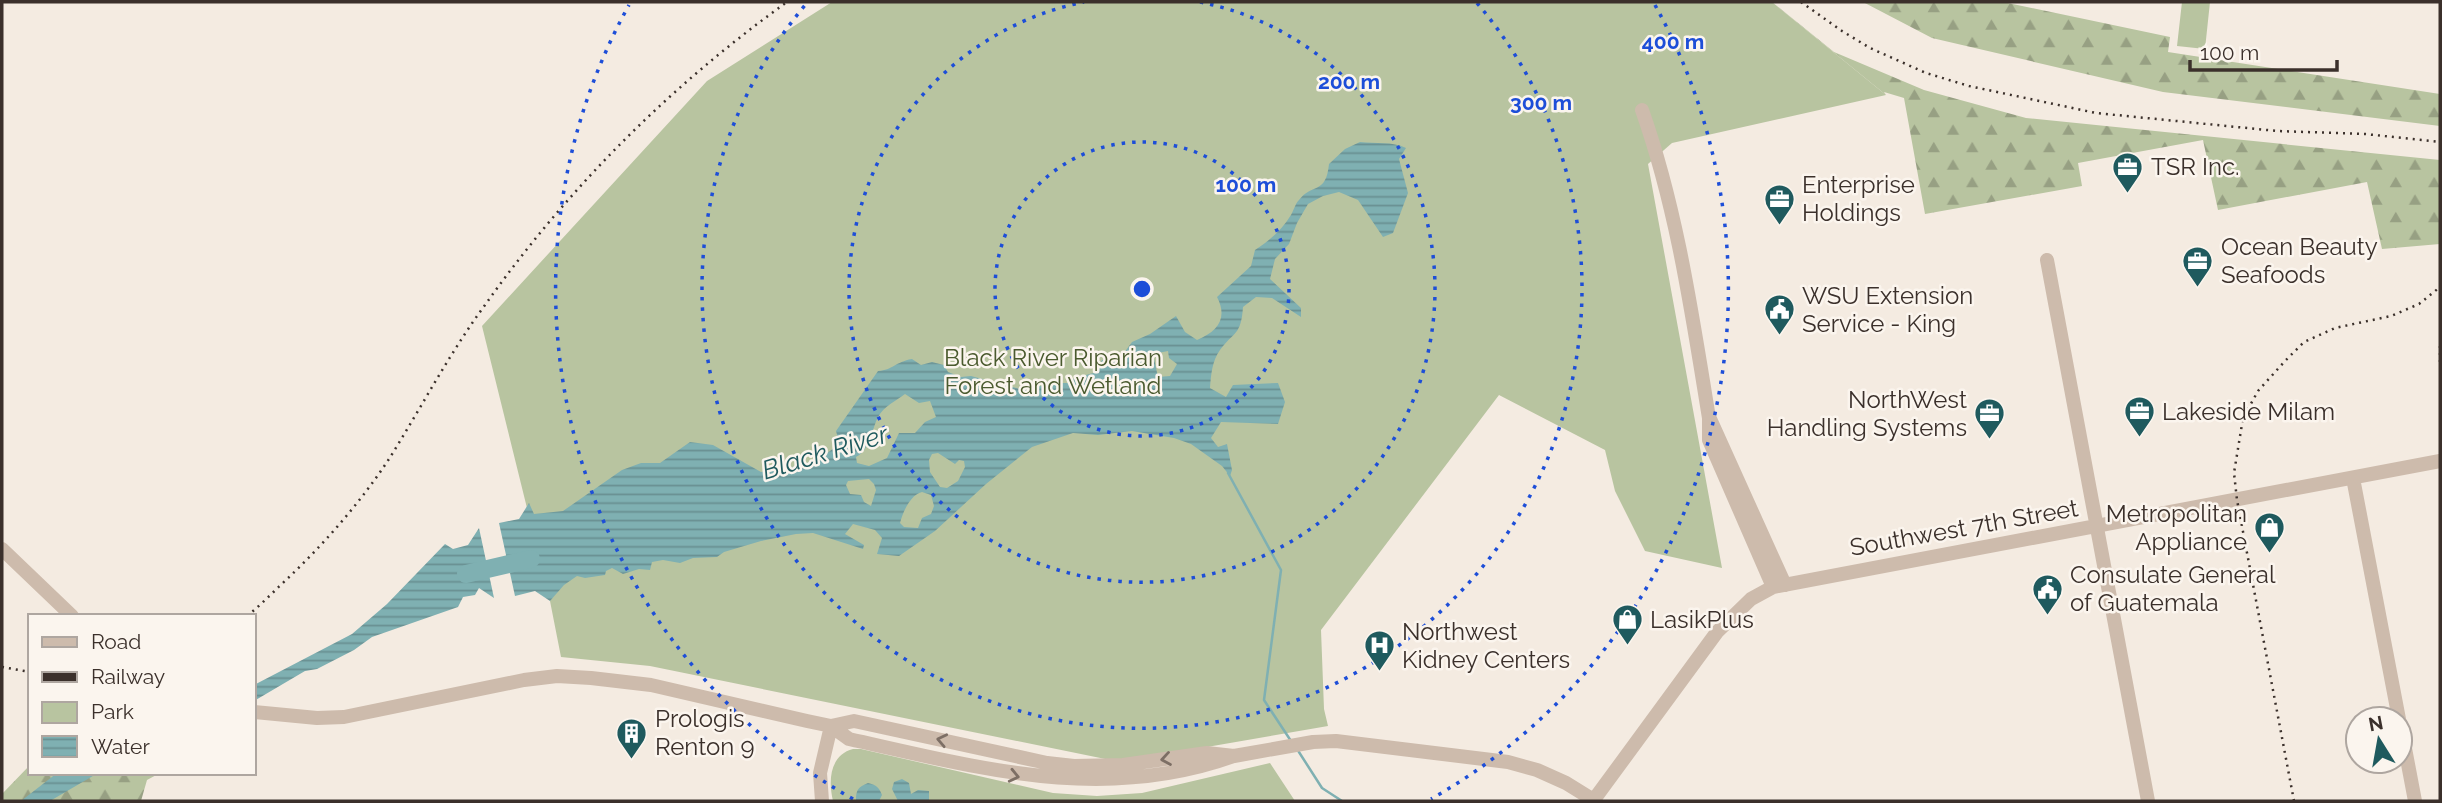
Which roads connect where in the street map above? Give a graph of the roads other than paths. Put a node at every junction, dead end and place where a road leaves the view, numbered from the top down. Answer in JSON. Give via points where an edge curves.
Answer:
{"nodes":[{"id":1,"x":1642,"y":110,"type":"dead end"},
{"id":2,"x":2047,"y":260,"type":"dead end"},
{"id":3,"x":2440,"y":461,"type":"edge"},
{"id":4,"x":2353,"y":478,"type":"junction"},
{"id":5,"x":2097,"y":527,"type":"junction"},
{"id":6,"x":2,"y":549,"type":"edge"},
{"id":7,"x":1779,"y":586,"type":"junction"},
{"id":8,"x":70,"y":614,"type":"edge"},
{"id":9,"x":2397,"y":705,"type":"edge"},
{"id":10,"x":258,"y":712,"type":"edge"},
{"id":11,"x":831,"y":726,"type":"junction"},
{"id":12,"x":1234,"y":756,"type":"junction"},
{"id":13,"x":2410,"y":775,"type":"edge"},
{"id":14,"x":822,"y":801,"type":"edge"},
{"id":15,"x":1594,"y":801,"type":"edge"},
{"id":16,"x":2148,"y":801,"type":"edge"},
{"id":17,"x":2415,"y":801,"type":"edge"}],
"edges":[{"from":1,"to":7,"type":"street","via":[[1659,158],[1682,259],[1709,440]]},
{"from":2,"to":5,"type":"street"},
{"from":3,"to":4,"type":"street","name":"Southwest 7th Street"},
{"from":4,"to":5,"type":"street","name":"Southwest 7th Street"},
{"from":4,"to":9,"type":"street"},
{"from":5,"to":7,"type":"street","name":"Southwest 7th Street"},
{"from":5,"to":16,"type":"street"},
{"from":6,"to":8,"type":"street"},
{"from":7,"to":15,"type":"street","name":"Southwest 7th Street","via":[[1751,599],[1717,632]]},
{"from":10,"to":11,"type":"street","via":[[344,717],[524,680],[585,677],[650,685]]},
{"from":12,"to":11,"type":"street","one_way":true,"via":[[1206,753],[1124,765],[1074,766],[853,721]]},
{"from":11,"to":12,"type":"street","one_way":true,"via":[[849,739],[1059,783],[1122,783],[1208,767]]},
{"from":11,"to":14,"type":"street","via":[[820,774]]},
{"from":12,"to":15,"type":"street","via":[[1336,741],[1508,762],[1566,783]]},
{"from":13,"to":17,"type":"street"}]}
